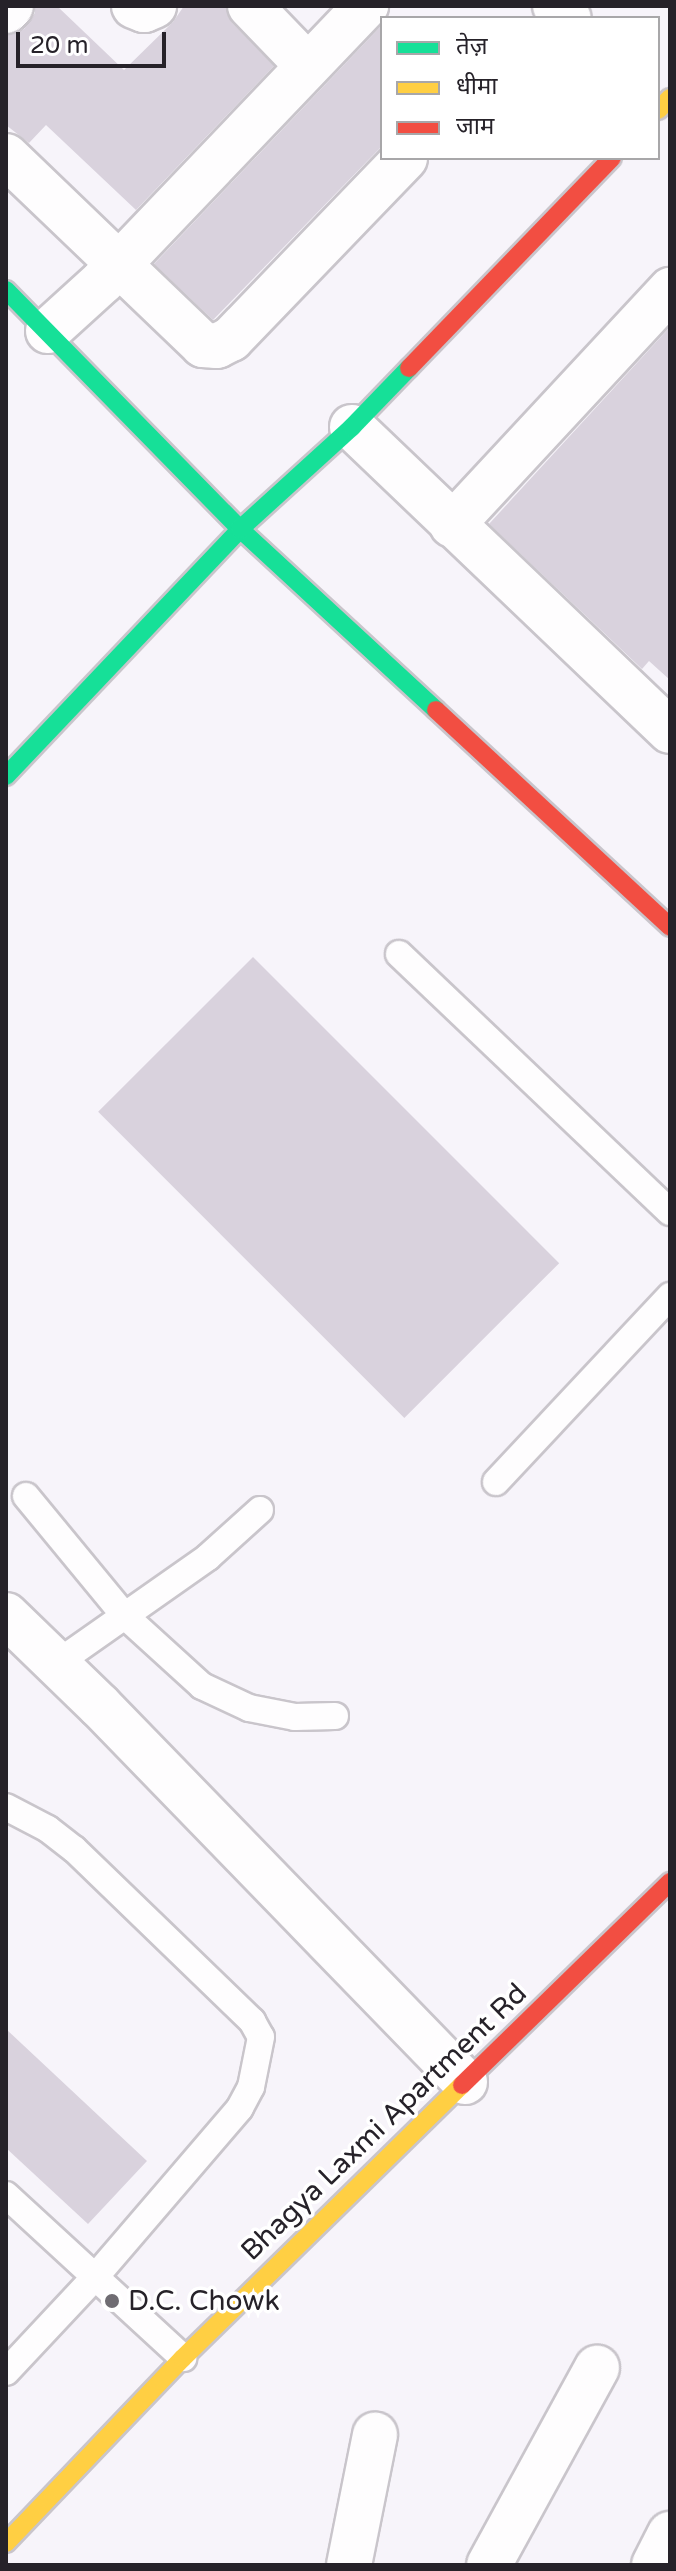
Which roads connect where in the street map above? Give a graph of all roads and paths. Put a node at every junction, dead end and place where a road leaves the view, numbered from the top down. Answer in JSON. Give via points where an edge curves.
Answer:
{"nodes":[{"id":1,"x":11,"y":6,"type":"edge"},
{"id":2,"x":134,"y":6,"type":"edge"},
{"id":3,"x":154,"y":6,"type":"edge"},
{"id":4,"x":250,"y":6,"type":"edge"},
{"id":5,"x":366,"y":6,"type":"edge"},
{"id":6,"x":6,"y":11,"type":"edge"},
{"id":7,"x":308,"y":66,"type":"junction"},
{"id":8,"x":6,"y":156,"type":"edge"},
{"id":9,"x":403,"y":160,"type":"edge"},
{"id":10,"x":610,"y":160,"type":"edge"},
{"id":11,"x":118,"y":264,"type":"junction"},
{"id":12,"x":6,"y":290,"type":"edge"},
{"id":13,"x":670,"y":290,"type":"edge"},
{"id":14,"x":48,"y":331,"type":"junction"},
{"id":15,"x":352,"y":427,"type":"junction"},
{"id":16,"x":452,"y":525,"type":"junction"},
{"id":17,"x":240,"y":529,"type":"junction"},
{"id":18,"x":670,"y":731,"type":"edge"},
{"id":19,"x":6,"y":776,"type":"edge"},
{"id":20,"x":670,"y":927,"type":"edge"},
{"id":21,"x":399,"y":954,"type":"dead end"},
{"id":22,"x":670,"y":1212,"type":"edge"},
{"id":23,"x":670,"y":1296,"type":"edge"},
{"id":24,"x":496,"y":1482,"type":"dead end"},
{"id":25,"x":26,"y":1496,"type":"dead end"},
{"id":26,"x":260,"y":1510,"type":"dead end"},
{"id":27,"x":6,"y":1615,"type":"edge"},
{"id":28,"x":125,"y":1616,"type":"junction"},
{"id":29,"x":56,"y":1664,"type":"junction"},
{"id":30,"x":335,"y":1716,"type":"dead end"},
{"id":31,"x":6,"y":1807,"type":"edge"},
{"id":32,"x":670,"y":1882,"type":"edge"},
{"id":33,"x":465,"y":2082,"type":"junction"},
{"id":34,"x":6,"y":2195,"type":"edge"},
{"id":35,"x":95,"y":2277,"type":"junction"},
{"id":36,"x":183,"y":2358,"type":"junction"},
{"id":37,"x":597,"y":2368,"type":"dead end"},
{"id":38,"x":6,"y":2372,"type":"edge"},
{"id":39,"x":375,"y":2435,"type":"dead end"},
{"id":40,"x":670,"y":2534,"type":"edge"},
{"id":41,"x":6,"y":2543,"type":"edge"},
{"id":42,"x":349,"y":2565,"type":"edge"},
{"id":43,"x":489,"y":2565,"type":"edge"},
{"id":44,"x":654,"y":2565,"type":"edge"}],
"edges":[{"from":1,"to":6,"type":"street"},
{"from":2,"to":3,"type":"street"},
{"from":4,"to":7,"type":"street"},
{"from":5,"to":7,"type":"street"},
{"from":7,"to":11,"type":"street"},
{"from":8,"to":11,"type":"street"},
{"from":9,"to":11,"type":"street","via":[[231,339],[217,346],[203,345]]},
{"from":10,"to":15,"type":"street"},
{"from":11,"to":14,"type":"street"},
{"from":12,"to":14,"type":"street"},
{"from":13,"to":16,"type":"street"},
{"from":14,"to":17,"type":"street"},
{"from":15,"to":16,"type":"street"},
{"from":15,"to":17,"type":"street"},
{"from":16,"to":18,"type":"street"},
{"from":17,"to":19,"type":"street"},
{"from":17,"to":20,"type":"street"},
{"from":21,"to":22,"type":"lane"},
{"from":23,"to":24,"type":"lane"},
{"from":25,"to":28,"type":"lane"},
{"from":26,"to":28,"type":"lane","via":[[208,1557]]},
{"from":27,"to":29,"type":"street"},
{"from":28,"to":29,"type":"lane"},
{"from":28,"to":30,"type":"lane","via":[[202,1686],[249,1708],[295,1717]]},
{"from":29,"to":33,"type":"street"},
{"from":31,"to":35,"type":"lane","via":[[74,1849],[252,2021],[261,2037],[251,2087],[240,2108]]},
{"from":32,"to":33,"type":"street","name":"Bhagya Laxmi Apartment Rd"},
{"from":33,"to":36,"type":"street","name":"Bhagya Laxmi Apartment Rd"},
{"from":34,"to":35,"type":"lane"},
{"from":35,"to":36,"type":"lane"},
{"from":35,"to":38,"type":"lane"},
{"from":36,"to":41,"type":"street","name":"Bhagya Laxmi Apartment Rd"},
{"from":37,"to":43,"type":"street"},
{"from":39,"to":42,"type":"street"},
{"from":40,"to":44,"type":"street"}]}
